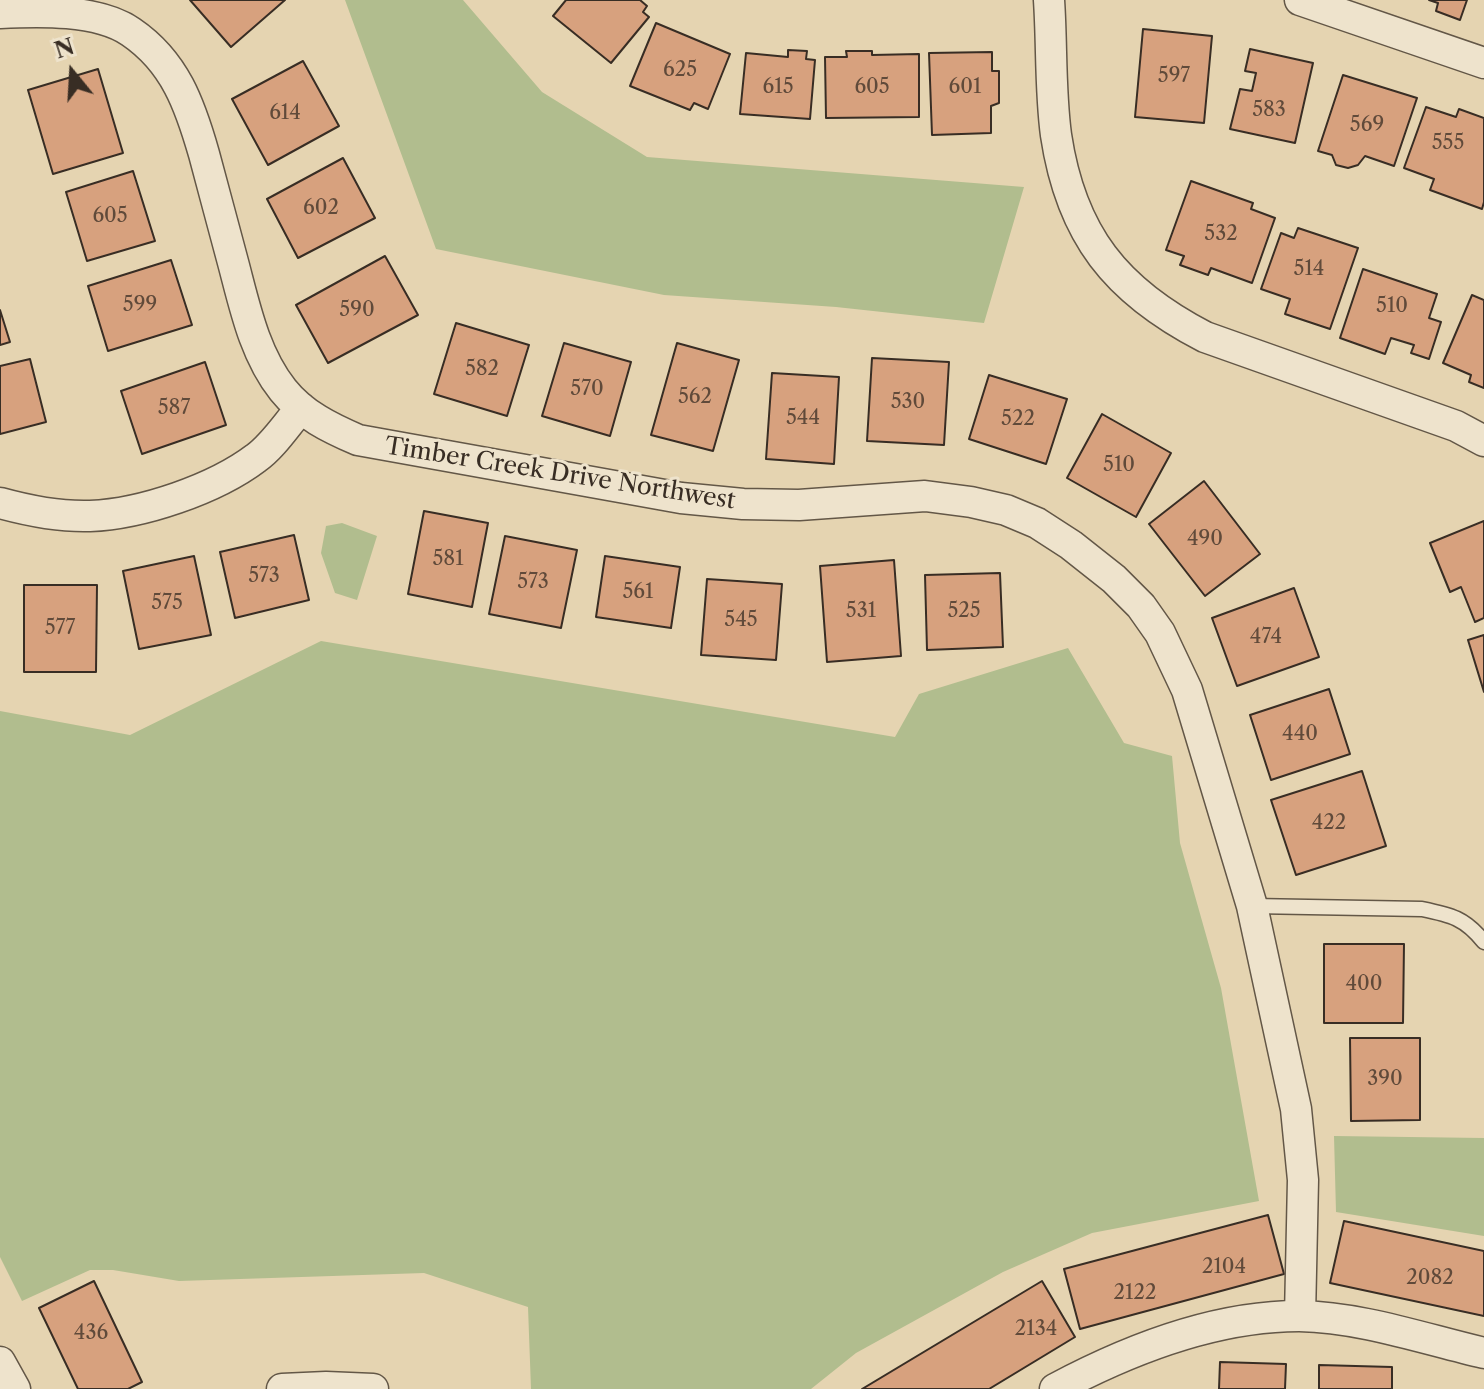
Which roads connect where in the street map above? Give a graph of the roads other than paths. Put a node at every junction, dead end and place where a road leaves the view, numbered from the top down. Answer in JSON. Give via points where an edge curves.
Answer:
{"nodes":[{"id":1,"x":1049,"y":0,"type":"edge"},
{"id":2,"x":1300,"y":0,"type":"edge"},
{"id":3,"x":0,"y":13,"type":"edge"},
{"id":4,"x":1484,"y":63,"type":"edge"},
{"id":5,"x":301,"y":408,"type":"junction"},
{"id":6,"x":1484,"y":441,"type":"edge"},
{"id":7,"x":0,"y":503,"type":"edge"},
{"id":8,"x":1252,"y":906,"type":"junction"},
{"id":9,"x":1484,"y":942,"type":"edge"},
{"id":10,"x":1300,"y":1316,"type":"junction"},
{"id":11,"x":1484,"y":1353,"type":"edge"},
{"id":12,"x":0,"y":1362,"type":"edge"},
{"id":13,"x":15,"y":1389,"type":"edge"},
{"id":14,"x":282,"y":1389,"type":"edge"},
{"id":15,"x":373,"y":1389,"type":"edge"},
{"id":16,"x":1055,"y":1389,"type":"edge"}],
"edges":[{"from":1,"to":6,"type":"street","via":[[1063,172],[1086,232],[1135,293],[1205,337],[1456,426]]},
{"from":2,"to":4,"type":"street"},
{"from":3,"to":5,"type":"street","name":"Timber Creek Drive Northwest","via":[[101,20],[129,30],[166,63],[195,122],[249,323],[276,379]]},
{"from":5,"to":7,"type":"street","via":[[258,457],[223,478],[141,508],[91,516],[37,513]]},
{"from":5,"to":8,"type":"street","name":"Timber Creek Drive Northwest","via":[[326,427],[358,440],[681,498],[799,505],[925,496],[1006,510],[1037,523],[1114,579],[1160,633],[1187,690]]},
{"from":8,"to":9,"type":"lane","via":[[1422,909],[1465,922]]},
{"from":8,"to":10,"type":"street","name":"Timber Creek Drive Northwest","via":[[1297,1120],[1303,1180]]},
{"from":10,"to":11,"type":"street","via":[[1371,1326]]},
{"from":10,"to":16,"type":"street","via":[[1203,1330],[1147,1347]]},
{"from":12,"to":13,"type":"street"},
{"from":14,"to":15,"type":"street"}]}
